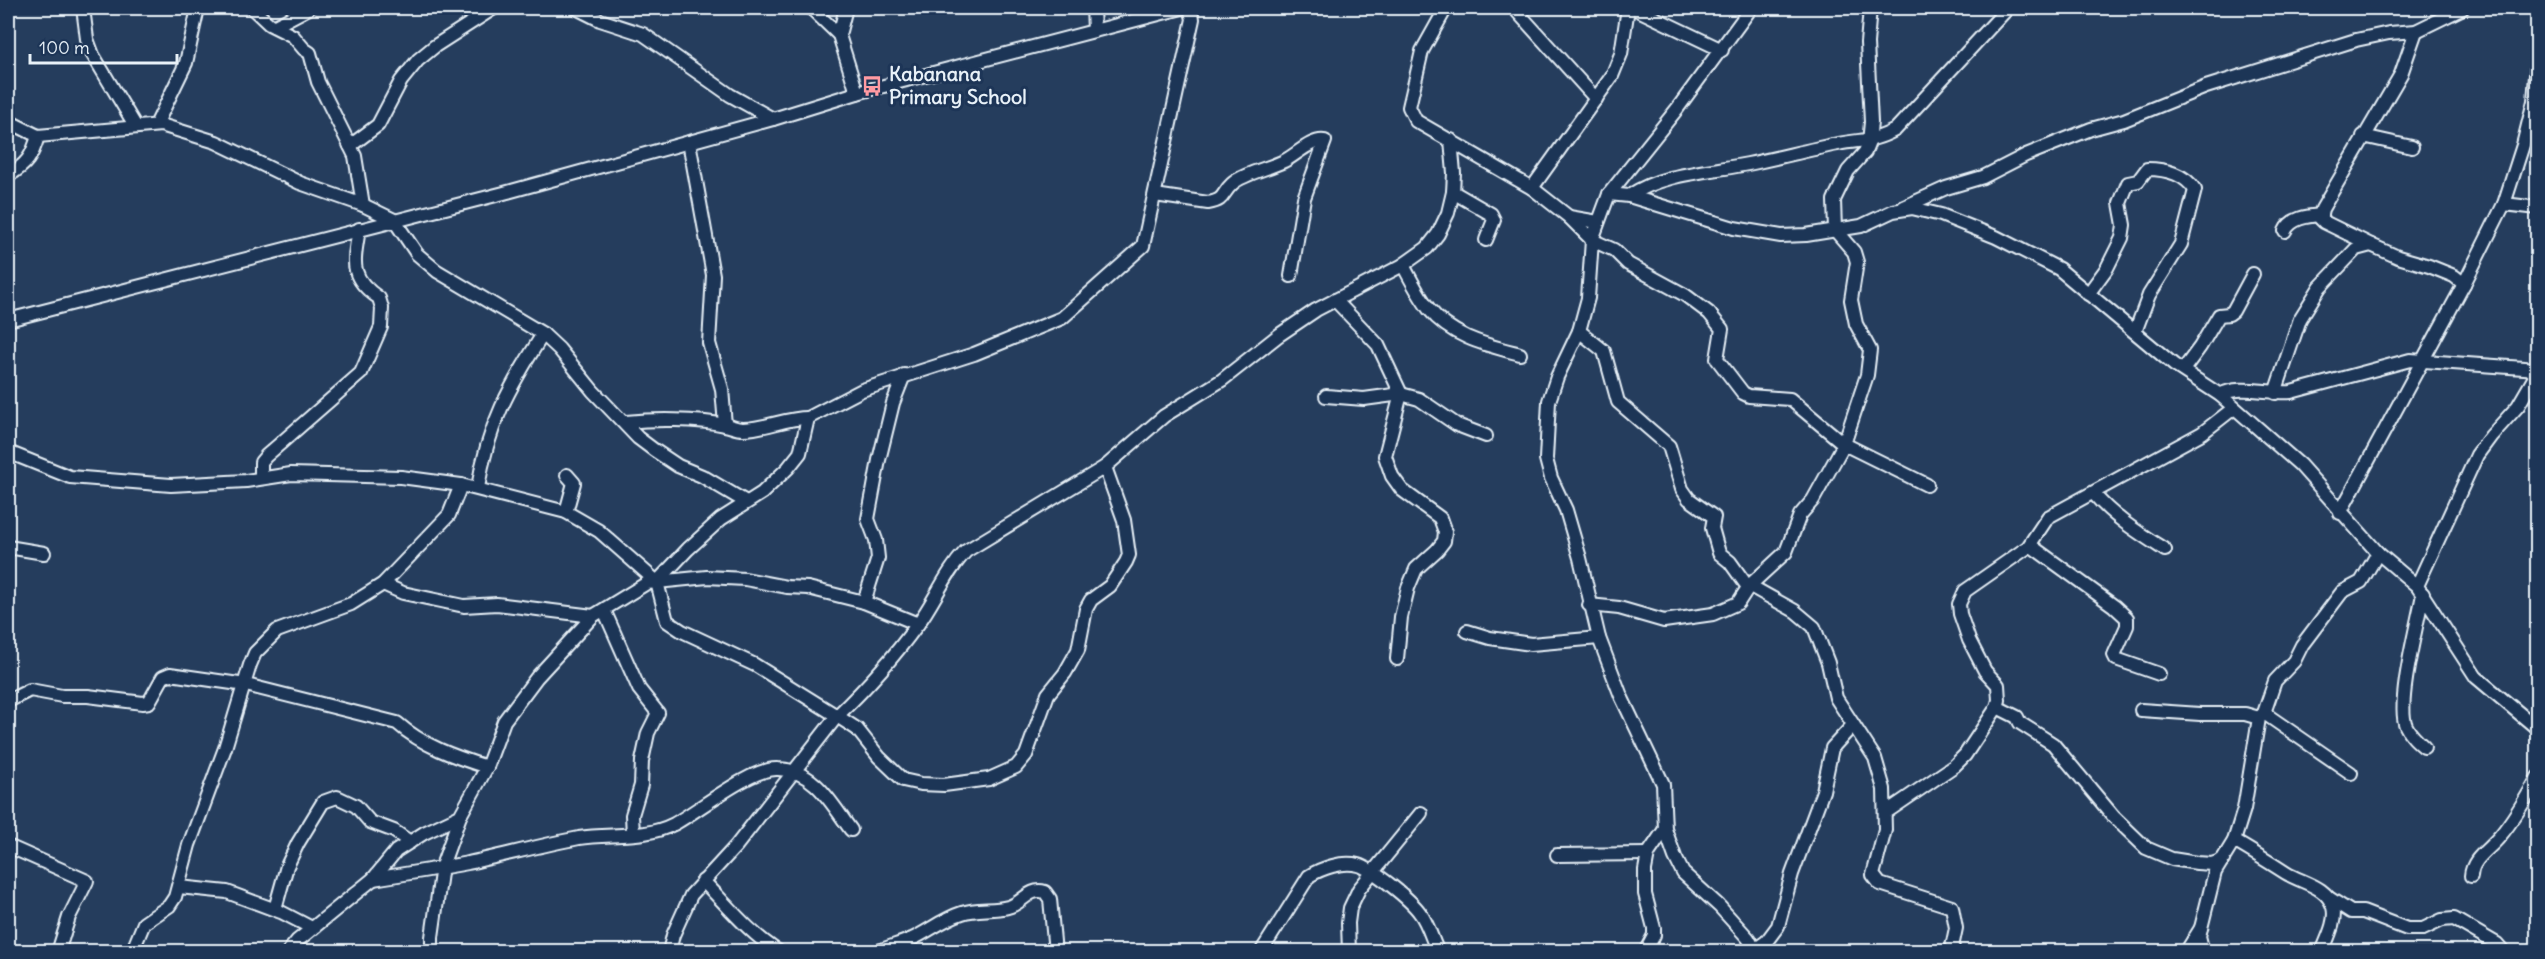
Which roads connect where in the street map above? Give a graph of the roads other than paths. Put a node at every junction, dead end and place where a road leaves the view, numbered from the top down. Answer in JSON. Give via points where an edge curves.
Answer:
{"nodes":[{"id":1,"x":82,"y":8,"type":"edge"},
{"id":2,"x":198,"y":8,"type":"edge"},
{"id":3,"x":252,"y":8,"type":"edge"},
{"id":4,"x":309,"y":8,"type":"edge"},
{"id":5,"x":494,"y":8,"type":"edge"},
{"id":6,"x":578,"y":8,"type":"edge"},
{"id":7,"x":811,"y":8,"type":"edge"},
{"id":8,"x":846,"y":8,"type":"edge"},
{"id":9,"x":1093,"y":8,"type":"edge"},
{"id":10,"x":1182,"y":8,"type":"edge"},
{"id":11,"x":1190,"y":8,"type":"edge"},
{"id":12,"x":1446,"y":8,"type":"edge"},
{"id":13,"x":1514,"y":8,"type":"edge"},
{"id":14,"x":1628,"y":8,"type":"edge"},
{"id":15,"x":1634,"y":8,"type":"edge"},
{"id":16,"x":1751,"y":8,"type":"edge"},
{"id":17,"x":1870,"y":8,"type":"edge"},
{"id":18,"x":2008,"y":8,"type":"edge"},
{"id":19,"x":2463,"y":8,"type":"edge"},
{"id":20,"x":275,"y":26,"type":"junction"},
{"id":21,"x":1094,"y":30,"type":"junction"},
{"id":22,"x":2416,"y":31,"type":"junction"},
{"id":23,"x":838,"y":35,"type":"junction"},
{"id":24,"x":2538,"y":49,"type":"edge"},
{"id":25,"x":1722,"y":50,"type":"junction"},
{"id":26,"x":857,"y":93,"type":"junction"},
{"id":27,"x":1596,"y":99,"type":"junction"},
{"id":28,"x":773,"y":119,"type":"junction"},
{"id":29,"x":8,"y":121,"type":"edge"},
{"id":30,"x":156,"y":125,"type":"junction"},
{"id":31,"x":136,"y":127,"type":"junction"},
{"id":32,"x":38,"y":136,"type":"junction"},
{"id":33,"x":2363,"y":136,"type":"junction"},
{"id":34,"x":1451,"y":140,"type":"junction"},
{"id":35,"x":688,"y":142,"type":"junction"},
{"id":36,"x":1869,"y":142,"type":"junction"},
{"id":37,"x":350,"y":146,"type":"junction"},
{"id":38,"x":2412,"y":147,"type":"dead end"},
{"id":39,"x":8,"y":176,"type":"edge"},
{"id":40,"x":1532,"y":188,"type":"junction"},
{"id":41,"x":1453,"y":192,"type":"junction"},
{"id":42,"x":1609,"y":194,"type":"junction"},
{"id":43,"x":1155,"y":195,"type":"junction"},
{"id":44,"x":1629,"y":196,"type":"junction"},
{"id":45,"x":2504,"y":204,"type":"junction"},
{"id":46,"x":363,"y":205,"type":"junction"},
{"id":47,"x":2538,"y":208,"type":"edge"},
{"id":48,"x":1893,"y":211,"type":"junction"},
{"id":49,"x":2320,"y":215,"type":"junction"},
{"id":50,"x":1569,"y":217,"type":"junction"},
{"id":51,"x":394,"y":220,"type":"junction"},
{"id":52,"x":1598,"y":222,"type":"junction"},
{"id":53,"x":359,"y":229,"type":"junction"},
{"id":54,"x":1835,"y":230,"type":"junction"},
{"id":55,"x":2285,"y":231,"type":"dead end"},
{"id":56,"x":1486,"y":240,"type":"dead end"},
{"id":57,"x":1592,"y":240,"type":"junction"},
{"id":58,"x":2370,"y":245,"type":"junction"},
{"id":59,"x":1403,"y":265,"type":"junction"},
{"id":60,"x":2253,"y":274,"type":"dead end"},
{"id":61,"x":1291,"y":276,"type":"dead end"},
{"id":62,"x":2464,"y":284,"type":"junction"},
{"id":63,"x":2088,"y":294,"type":"junction"},
{"id":64,"x":1335,"y":300,"type":"junction"},
{"id":65,"x":8,"y":320,"type":"edge"},
{"id":66,"x":1580,"y":331,"type":"junction"},
{"id":67,"x":2134,"y":332,"type":"junction"},
{"id":68,"x":543,"y":334,"type":"junction"},
{"id":69,"x":1520,"y":354,"type":"dead end"},
{"id":70,"x":2422,"y":362,"type":"junction"},
{"id":71,"x":2183,"y":370,"type":"junction"},
{"id":72,"x":2536,"y":373,"type":"edge"},
{"id":73,"x":904,"y":375,"type":"junction"},
{"id":74,"x":2275,"y":393,"type":"junction"},
{"id":75,"x":1401,"y":394,"type":"junction"},
{"id":76,"x":2220,"y":395,"type":"junction"},
{"id":77,"x":1326,"y":396,"type":"dead end"},
{"id":78,"x":2234,"y":408,"type":"junction"},
{"id":79,"x":808,"y":418,"type":"junction"},
{"id":80,"x":626,"y":422,"type":"junction"},
{"id":81,"x":725,"y":425,"type":"junction"},
{"id":82,"x":1486,"y":436,"type":"dead end"},
{"id":83,"x":1844,"y":444,"type":"junction"},
{"id":84,"x":8,"y":452,"type":"edge"},
{"id":85,"x":1105,"y":466,"type":"junction"},
{"id":86,"x":567,"y":475,"type":"dead end"},
{"id":87,"x":261,"y":478,"type":"junction"},
{"id":88,"x":461,"y":485,"type":"junction"},
{"id":89,"x":1927,"y":485,"type":"dead end"},
{"id":90,"x":478,"y":488,"type":"junction"},
{"id":91,"x":2093,"y":493,"type":"junction"},
{"id":92,"x":746,"y":502,"type":"junction"},
{"id":93,"x":566,"y":512,"type":"junction"},
{"id":94,"x":2340,"y":513,"type":"junction"},
{"id":95,"x":2030,"y":545,"type":"junction"},
{"id":96,"x":8,"y":547,"type":"edge"},
{"id":97,"x":2165,"y":550,"type":"dead end"},
{"id":98,"x":44,"y":553,"type":"dead end"},
{"id":99,"x":2378,"y":553,"type":"junction"},
{"id":100,"x":657,"y":582,"type":"junction"},
{"id":101,"x":383,"y":584,"type":"junction"},
{"id":102,"x":1749,"y":586,"type":"junction"},
{"id":103,"x":2420,"y":590,"type":"junction"},
{"id":104,"x":864,"y":602,"type":"junction"},
{"id":105,"x":1589,"y":605,"type":"junction"},
{"id":106,"x":599,"y":613,"type":"junction"},
{"id":107,"x":918,"y":624,"type":"junction"},
{"id":108,"x":1467,"y":631,"type":"dead end"},
{"id":109,"x":1599,"y":638,"type":"junction"},
{"id":110,"x":1397,"y":659,"type":"dead end"},
{"id":111,"x":2159,"y":674,"type":"dead end"},
{"id":112,"x":246,"y":685,"type":"junction"},
{"id":113,"x":8,"y":701,"type":"edge"},
{"id":114,"x":1997,"y":707,"type":"junction"},
{"id":115,"x":2141,"y":710,"type":"dead end"},
{"id":116,"x":2261,"y":715,"type":"junction"},
{"id":117,"x":837,"y":716,"type":"junction"},
{"id":118,"x":1853,"y":725,"type":"junction"},
{"id":119,"x":2538,"y":729,"type":"edge"},
{"id":120,"x":2424,"y":747,"type":"dead end"},
{"id":121,"x":487,"y":767,"type":"junction"},
{"id":122,"x":794,"y":770,"type":"junction"},
{"id":123,"x":2351,"y":773,"type":"dead end"},
{"id":124,"x":2538,"y":777,"type":"edge"},
{"id":125,"x":1421,"y":813,"type":"dead end"},
{"id":126,"x":1886,"y":813,"type":"junction"},
{"id":127,"x":460,"y":816,"type":"junction"},
{"id":128,"x":1665,"y":829,"type":"junction"},
{"id":129,"x":850,"y":830,"type":"dead end"},
{"id":130,"x":633,"y":834,"type":"junction"},
{"id":131,"x":2234,"y":841,"type":"junction"},
{"id":132,"x":410,"y":842,"type":"junction"},
{"id":133,"x":8,"y":846,"type":"edge"},
{"id":134,"x":1648,"y":854,"type":"junction"},
{"id":135,"x":1557,"y":855,"type":"dead end"},
{"id":136,"x":2223,"y":860,"type":"junction"},
{"id":137,"x":442,"y":866,"type":"junction"},
{"id":138,"x":1372,"y":873,"type":"junction"},
{"id":139,"x":2471,"y":876,"type":"dead end"},
{"id":140,"x":373,"y":879,"type":"junction"},
{"id":141,"x":704,"y":881,"type":"junction"},
{"id":142,"x":179,"y":887,"type":"junction"},
{"id":143,"x":2329,"y":898,"type":"junction"},
{"id":144,"x":275,"y":909,"type":"junction"},
{"id":145,"x":2203,"y":924,"type":"junction"},
{"id":146,"x":312,"y":928,"type":"junction"},
{"id":147,"x":432,"y":938,"type":"junction"},
{"id":148,"x":1756,"y":950,"type":"edge"},
{"id":149,"x":58,"y":951,"type":"edge"},
{"id":150,"x":132,"y":951,"type":"edge"},
{"id":151,"x":288,"y":951,"type":"edge"},
{"id":152,"x":432,"y":951,"type":"edge"},
{"id":153,"x":444,"y":951,"type":"edge"},
{"id":154,"x":669,"y":951,"type":"edge"},
{"id":155,"x":779,"y":951,"type":"edge"},
{"id":156,"x":876,"y":951,"type":"edge"},
{"id":157,"x":1055,"y":951,"type":"edge"},
{"id":158,"x":1260,"y":951,"type":"edge"},
{"id":159,"x":1349,"y":951,"type":"edge"},
{"id":160,"x":1438,"y":951,"type":"edge"},
{"id":161,"x":1645,"y":951,"type":"edge"},
{"id":162,"x":1951,"y":951,"type":"edge"},
{"id":163,"x":2186,"y":951,"type":"edge"},
{"id":164,"x":2203,"y":951,"type":"edge"},
{"id":165,"x":2322,"y":951,"type":"edge"},
{"id":166,"x":2504,"y":951,"type":"edge"}],
"edges":[{"from":1,"to":31,"type":"street","via":[[93,55]]},
{"from":2,"to":30,"type":"street","via":[[186,63]]},
{"from":3,"to":20,"type":"street"},
{"from":4,"to":20,"type":"street"},
{"from":5,"to":37,"type":"street","via":[[418,60],[401,81],[378,125]]},
{"from":6,"to":28,"type":"street","via":[[643,34],[730,95]]},
{"from":7,"to":23,"type":"street"},
{"from":8,"to":23,"type":"street"},
{"from":9,"to":21,"type":"street"},
{"from":10,"to":21,"type":"street"},
{"from":11,"to":43,"type":"street","via":[[1193,19]]},
{"from":12,"to":34,"type":"street","via":[[1422,51],[1409,107],[1416,121]]},
{"from":13,"to":27,"type":"street"},
{"from":14,"to":27,"type":"street","via":[[1621,54]]},
{"from":15,"to":25,"type":"street"},
{"from":16,"to":25,"type":"street"},
{"from":17,"to":36,"type":"street"},
{"from":18,"to":36,"type":"street","via":[[1894,130]]},
{"from":19,"to":22,"type":"street"},
{"from":20,"to":37,"type":"street","via":[[293,36],[310,53],[318,82]]},
{"from":21,"to":26,"type":"street"},
{"from":22,"to":33,"type":"street","via":[[2401,74]]},
{"from":22,"to":48,"type":"street","via":[[2356,40],[2206,87],[2091,129],[1983,177]]},
{"from":23,"to":26,"type":"street"},
{"from":24,"to":45,"type":"street","via":[[2534,101]]},
{"from":25,"to":42,"type":"street"},
{"from":26,"to":28,"type":"street"},
{"from":27,"to":40,"type":"street"},
{"from":28,"to":35,"type":"street"},
{"from":29,"to":32,"type":"street"},
{"from":30,"to":31,"type":"street"},
{"from":30,"to":46,"type":"street","via":[[216,142],[300,183]]},
{"from":31,"to":32,"type":"street"},
{"from":32,"to":39,"type":"street","via":[[32,155]]},
{"from":33,"to":38,"type":"street"},
{"from":33,"to":49,"type":"street"},
{"from":34,"to":40,"type":"street"},
{"from":34,"to":41,"type":"street"},
{"from":35,"to":51,"type":"street"},
{"from":35,"to":81,"type":"street","via":[[713,275],[709,343],[722,389]]},
{"from":36,"to":44,"type":"street","via":[[1838,144],[1676,176],[1643,186]]},
{"from":36,"to":54,"type":"street","via":[[1835,194]]},
{"from":37,"to":46,"type":"street"},
{"from":40,"to":50,"type":"street"},
{"from":41,"to":56,"type":"street","via":[[1491,214],[1494,220]]},
{"from":41,"to":59,"type":"street","via":[[1438,234],[1427,248]]},
{"from":42,"to":44,"type":"street"},
{"from":42,"to":52,"type":"street"},
{"from":43,"to":61,"type":"street","via":[[1216,202],[1232,183],[1284,161],[1317,141],[1325,141],[1304,198]]},
{"from":43,"to":73,"type":"street","via":[[1143,246],[1062,318],[974,354]]},
{"from":44,"to":54,"type":"street","via":[[1764,234],[1806,235]]},
{"from":45,"to":47,"type":"street"},
{"from":45,"to":62,"type":"street"},
{"from":46,"to":51,"type":"street"},
{"from":48,"to":54,"type":"street","via":[[1862,226]]},
{"from":48,"to":63,"type":"street","via":[[1912,208],[1941,215],[1996,237],[2059,269]]},
{"from":49,"to":55,"type":"street","via":[[2299,218]]},
{"from":49,"to":58,"type":"street","via":[[2324,222]]},
{"from":50,"to":52,"type":"street"},
{"from":50,"to":57,"type":"street"},
{"from":51,"to":53,"type":"street"},
{"from":51,"to":68,"type":"street","via":[[417,254],[437,271]]},
{"from":52,"to":57,"type":"street"},
{"from":53,"to":65,"type":"street"},
{"from":53,"to":87,"type":"street","via":[[353,263],[361,284],[380,298],[378,336],[361,373],[266,456],[261,462]]},
{"from":54,"to":83,"type":"street","via":[[1854,252],[1857,262],[1851,300],[1856,324],[1870,351],[1867,375]]},
{"from":57,"to":66,"type":"street","via":[[1588,298]]},
{"from":57,"to":83,"type":"street","via":[[1614,250],[1628,264],[1709,313],[1722,329],[1718,359],[1743,393],[1790,399]]},
{"from":58,"to":62,"type":"street","via":[[2454,276]]},
{"from":58,"to":74,"type":"street","via":[[2356,249],[2320,287],[2300,319]]},
{"from":59,"to":64,"type":"street"},
{"from":59,"to":69,"type":"street","via":[[1431,312],[1452,330]]},
{"from":60,"to":71,"type":"street","via":[[2234,311],[2219,315]]},
{"from":62,"to":70,"type":"street"},
{"from":63,"to":67,"type":"street"},
{"from":63,"to":67,"type":"street","via":[[2122,238],[2120,203],[2128,183],[2138,181],[2146,169],[2188,180],[2195,190],[2181,244],[2150,295]]},
{"from":64,"to":75,"type":"street","via":[[1378,345]]},
{"from":64,"to":85,"type":"street","via":[[1297,322],[1222,380],[1164,416]]},
{"from":66,"to":102,"type":"street","via":[[1604,351],[1618,402],[1669,446],[1682,489],[1714,516],[1712,528],[1719,553]]},
{"from":66,"to":105,"type":"street","via":[[1549,401],[1546,459],[1566,510]]},
{"from":67,"to":71,"type":"street"},
{"from":68,"to":80,"type":"street"},
{"from":68,"to":90,"type":"street","via":[[503,400],[482,462]]},
{"from":70,"to":72,"type":"street"},
{"from":70,"to":74,"type":"street","via":[[2398,362],[2323,385]]},
{"from":70,"to":94,"type":"street"},
{"from":71,"to":76,"type":"street"},
{"from":72,"to":103,"type":"street","via":[[2518,406],[2478,455]]},
{"from":73,"to":79,"type":"street","via":[[862,390]]},
{"from":73,"to":104,"type":"street","via":[[893,403],[868,519],[878,558]]},
{"from":74,"to":76,"type":"street","via":[[2237,390]]},
{"from":75,"to":77,"type":"street","via":[[1364,399]]},
{"from":75,"to":82,"type":"street","via":[[1419,399],[1457,425]]},
{"from":75,"to":110,"type":"street","via":[[1385,456],[1388,467],[1402,490],[1440,518],[1445,532],[1444,541],[1416,569],[1408,588]]},
{"from":76,"to":78,"type":"street"},
{"from":78,"to":91,"type":"street","via":[[2202,433]]},
{"from":78,"to":94,"type":"street","via":[[2300,465]]},
{"from":79,"to":81,"type":"street","via":[[791,418],[752,429]]},
{"from":79,"to":92,"type":"street","via":[[800,453],[762,493]]},
{"from":80,"to":81,"type":"street"},
{"from":80,"to":92,"type":"street","via":[[638,438],[664,457]]},
{"from":83,"to":89,"type":"street"},
{"from":83,"to":102,"type":"street","via":[[1813,501],[1800,515],[1786,552]]},
{"from":84,"to":87,"type":"street","via":[[84,479],[171,485]]},
{"from":85,"to":107,"type":"street","via":[[966,551]]},
{"from":85,"to":117,"type":"street","via":[[1124,520],[1129,555],[1110,586],[1091,600],[1086,609],[1078,650],[1048,694],[1026,755],[1016,767],[989,780],[969,784],[903,780],[857,729]]},
{"from":86,"to":93,"type":"street","via":[[574,483]]},
{"from":87,"to":88,"type":"street","via":[[345,474]]},
{"from":88,"to":90,"type":"street"},
{"from":88,"to":101,"type":"street","via":[[449,515]]},
{"from":90,"to":93,"type":"street"},
{"from":91,"to":95,"type":"street","via":[[2048,517]]},
{"from":91,"to":97,"type":"street","via":[[2130,527]]},
{"from":92,"to":100,"type":"street","via":[[687,549]]},
{"from":93,"to":100,"type":"street","via":[[599,531]]},
{"from":94,"to":99,"type":"street"},
{"from":95,"to":111,"type":"street","via":[[2127,618],[2116,659]]},
{"from":95,"to":114,"type":"street","via":[[1965,591],[1959,604],[1969,640],[1985,671],[1998,685]]},
{"from":96,"to":98,"type":"street"},
{"from":99,"to":103,"type":"street"},
{"from":99,"to":116,"type":"street","via":[[2361,582],[2342,592],[2294,661],[2275,681]]},
{"from":100,"to":104,"type":"street","via":[[707,577],[745,579],[808,588]]},
{"from":100,"to":106,"type":"street","via":[[647,583]]},
{"from":100,"to":117,"type":"street","via":[[667,621],[674,627],[755,665]]},
{"from":101,"to":106,"type":"street","via":[[403,593],[464,606],[497,604]]},
{"from":101,"to":112,"type":"street","via":[[351,604],[277,631],[252,659]]},
{"from":102,"to":105,"type":"street","via":[[1738,603],[1713,614],[1684,619],[1664,621],[1619,608]]},
{"from":102,"to":118,"type":"street","via":[[1795,611],[1814,627],[1836,698]]},
{"from":103,"to":119,"type":"street","via":[[2476,677]]},
{"from":103,"to":120,"type":"street","via":[[2403,714],[2410,733]]},
{"from":104,"to":107,"type":"street"},
{"from":105,"to":109,"type":"street"},
{"from":106,"to":121,"type":"street","via":[[537,677],[504,721]]},
{"from":106,"to":130,"type":"street","via":[[639,690],[658,710],[642,761],[641,785],[632,815]]},
{"from":107,"to":117,"type":"street"},
{"from":108,"to":109,"type":"street","via":[[1531,644]]},
{"from":109,"to":128,"type":"street","via":[[1621,696],[1663,784]]},
{"from":112,"to":113,"type":"street","via":[[170,674],[163,677],[149,702],[143,703],[30,690]]},
{"from":112,"to":121,"type":"street","via":[[397,723],[441,751]]},
{"from":112,"to":142,"type":"street","via":[[189,845]]},
{"from":114,"to":126,"type":"street","via":[[1954,766]]},
{"from":114,"to":136,"type":"street","via":[[2053,744],[2146,848],[2172,859],[2197,863]]},
{"from":115,"to":116,"type":"street"},
{"from":116,"to":123,"type":"street"},
{"from":116,"to":131,"type":"street","via":[[2244,810]]},
{"from":117,"to":122,"type":"street"},
{"from":118,"to":126,"type":"street","via":[[1875,758]]},
{"from":118,"to":148,"type":"street","via":[[1832,748],[1823,791],[1795,864],[1778,926]]},
{"from":121,"to":127,"type":"street"},
{"from":122,"to":129,"type":"street","via":[[807,775]]},
{"from":122,"to":130,"type":"street","via":[[774,768],[673,825]]},
{"from":122,"to":141,"type":"street"},
{"from":124,"to":139,"type":"street","via":[[2511,821],[2472,869]]},
{"from":125,"to":138,"type":"street"},
{"from":126,"to":162,"type":"street","via":[[1873,876],[1880,884],[1952,907],[1956,928]]},
{"from":127,"to":132,"type":"street"},
{"from":127,"to":137,"type":"street"},
{"from":128,"to":134,"type":"street"},
{"from":128,"to":148,"type":"street","via":[[1683,873],[1719,906]]},
{"from":130,"to":137,"type":"street","via":[[582,837]]},
{"from":131,"to":136,"type":"street"},
{"from":131,"to":143,"type":"street"},
{"from":132,"to":140,"type":"street","via":[[396,851]]},
{"from":132,"to":144,"type":"street","via":[[370,822],[356,806],[337,797],[323,802],[287,866]]},
{"from":133,"to":149,"type":"street","via":[[87,881]]},
{"from":134,"to":135,"type":"street"},
{"from":134,"to":161,"type":"street","via":[[1645,894],[1654,935]]},
{"from":136,"to":145,"type":"street","via":[[2215,872]]},
{"from":137,"to":140,"type":"street"},
{"from":137,"to":147,"type":"street"},
{"from":138,"to":158,"type":"street","via":[[1358,865],[1343,865],[1321,868],[1309,876]]},
{"from":138,"to":159,"type":"street","via":[[1350,908]]},
{"from":138,"to":160,"type":"street","via":[[1422,915]]},
{"from":140,"to":146,"type":"street"},
{"from":141,"to":154,"type":"street","via":[[683,910]]},
{"from":141,"to":155,"type":"street","via":[[741,921]]},
{"from":142,"to":144,"type":"street","via":[[227,892]]},
{"from":142,"to":150,"type":"street","via":[[169,906],[144,923]]},
{"from":143,"to":165,"type":"street","via":[[2333,920]]},
{"from":143,"to":166,"type":"street","via":[[2351,912],[2363,912],[2407,929],[2423,929],[2454,919]]},
{"from":144,"to":146,"type":"street"},
{"from":145,"to":163,"type":"street"},
{"from":145,"to":164,"type":"street","via":[[2199,936]]},
{"from":146,"to":151,"type":"street"},
{"from":147,"to":152,"type":"street"},
{"from":147,"to":153,"type":"street"},
{"from":156,"to":157,"type":"street","via":[[913,938],[957,915],[1007,907],[1041,891],[1050,899]]}]}
